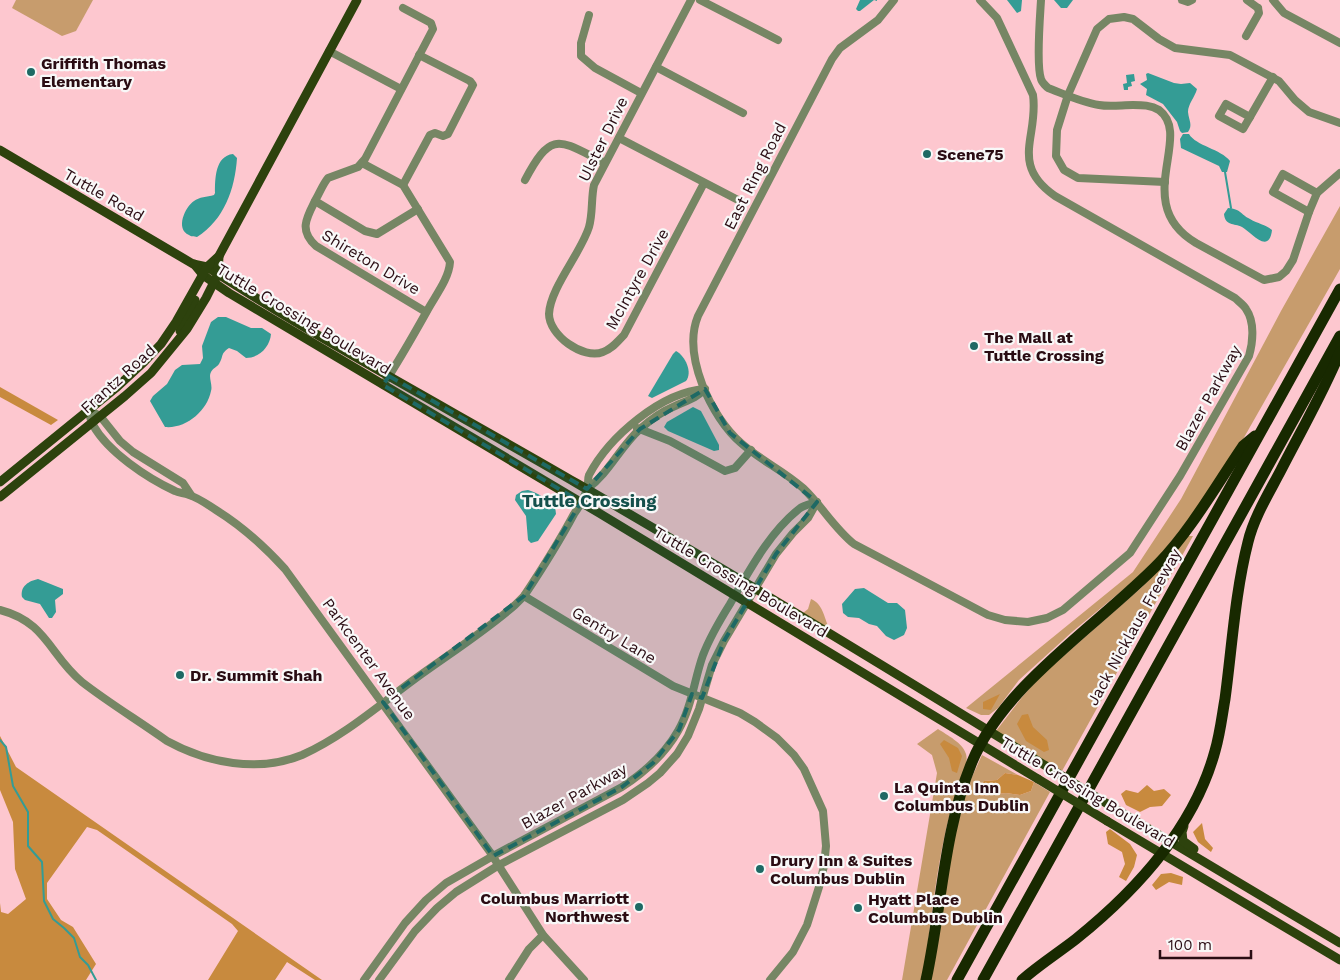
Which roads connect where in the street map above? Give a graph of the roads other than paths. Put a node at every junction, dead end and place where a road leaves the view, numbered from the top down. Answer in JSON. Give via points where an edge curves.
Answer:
{"nodes":[{"id":1,"x":357,"y":0,"type":"edge"},
{"id":2,"x":691,"y":0,"type":"edge"},
{"id":3,"x":700,"y":0,"type":"edge"},
{"id":4,"x":894,"y":0,"type":"edge"},
{"id":5,"x":980,"y":0,"type":"edge"},
{"id":6,"x":1041,"y":0,"type":"edge"},
{"id":7,"x":1182,"y":0,"type":"edge"},
{"id":8,"x":1192,"y":0,"type":"edge"},
{"id":9,"x":1247,"y":0,"type":"edge"},
{"id":10,"x":1273,"y":0,"type":"edge"},
{"id":11,"x":403,"y":8,"type":"dead end"},
{"id":12,"x":1258,"y":8,"type":"junction"},
{"id":13,"x":590,"y":16,"type":"dead end"},
{"id":14,"x":1246,"y":36,"type":"dead end"},
{"id":15,"x":778,"y":40,"type":"dead end"},
{"id":16,"x":1340,"y":42,"type":"edge"},
{"id":17,"x":329,"y":51,"type":"junction"},
{"id":18,"x":419,"y":55,"type":"junction"},
{"id":19,"x":656,"y":67,"type":"junction"},
{"id":20,"x":1273,"y":77,"type":"junction"},
{"id":21,"x":402,"y":89,"type":"junction"},
{"id":22,"x":642,"y":93,"type":"junction"},
{"id":23,"x":1068,"y":95,"type":"junction"},
{"id":24,"x":743,"y":113,"type":"dead end"},
{"id":25,"x":1250,"y":117,"type":"dead end"},
{"id":26,"x":1340,"y":123,"type":"edge"},
{"id":27,"x":619,"y":138,"type":"junction"},
{"id":28,"x":0,"y":150,"type":"edge"},
{"id":29,"x":362,"y":163,"type":"junction"},
{"id":30,"x":605,"y":164,"type":"junction"},
{"id":31,"x":1340,"y":174,"type":"edge"},
{"id":32,"x":525,"y":180,"type":"dead end"},
{"id":33,"x":1165,"y":182,"type":"junction"},
{"id":34,"x":704,"y":183,"type":"junction"},
{"id":35,"x":404,"y":185,"type":"junction"},
{"id":36,"x":1317,"y":193,"type":"junction"},
{"id":37,"x":738,"y":200,"type":"dead end"},
{"id":38,"x":315,"y":201,"type":"junction"},
{"id":39,"x":418,"y":209,"type":"junction"},
{"id":40,"x":1309,"y":212,"type":"junction"},
{"id":41,"x":219,"y":256,"type":"junction"},
{"id":42,"x":193,"y":264,"type":"joint"},
{"id":43,"x":205,"y":273,"type":"junction"},
{"id":44,"x":218,"y":274,"type":"junction"},
{"id":45,"x":214,"y":283,"type":"junction"},
{"id":46,"x":1340,"y":289,"type":"edge"},
{"id":47,"x":426,"y":312,"type":"junction"},
{"id":48,"x":551,"y":324,"type":"joint"},
{"id":49,"x":1340,"y":336,"type":"edge"},
{"id":50,"x":173,"y":347,"type":"junction"},
{"id":51,"x":1340,"y":352,"type":"edge"},
{"id":52,"x":389,"y":376,"type":"junction"},
{"id":53,"x":383,"y":385,"type":"junction"},
{"id":54,"x":705,"y":389,"type":"junction"},
{"id":55,"x":89,"y":410,"type":"junction"},
{"id":56,"x":100,"y":416,"type":"junction"},
{"id":57,"x":91,"y":423,"type":"junction"},
{"id":58,"x":631,"y":425,"type":"junction"},
{"id":59,"x":1263,"y":428,"type":"junction"},
{"id":60,"x":640,"y":429,"type":"junction"},
{"id":61,"x":751,"y":450,"type":"junction"},
{"id":62,"x":0,"y":482,"type":"edge"},
{"id":63,"x":587,"y":490,"type":"junction"},
{"id":64,"x":191,"y":495,"type":"junction"},
{"id":65,"x":0,"y":497,"type":"edge"},
{"id":66,"x":581,"y":502,"type":"junction"},
{"id":67,"x":817,"y":502,"type":"junction"},
{"id":68,"x":743,"y":582,"type":"junction"},
{"id":69,"x":755,"y":589,"type":"junction"},
{"id":70,"x":735,"y":595,"type":"junction"},
{"id":71,"x":524,"y":596,"type":"junction"},
{"id":72,"x":747,"y":603,"type":"junction"},
{"id":73,"x":0,"y":610,"type":"edge"},
{"id":74,"x":692,"y":694,"type":"junction"},
{"id":75,"x":702,"y":698,"type":"junction"},
{"id":76,"x":383,"y":702,"type":"junction"},
{"id":77,"x":988,"y":731,"type":"junction"},
{"id":78,"x":981,"y":745,"type":"junction"},
{"id":79,"x":1187,"y":816,"type":"junction"},
{"id":80,"x":1171,"y":842,"type":"junction"},
{"id":81,"x":1162,"y":854,"type":"junction"},
{"id":82,"x":493,"y":856,"type":"junction"},
{"id":83,"x":499,"y":864,"type":"junction"},
{"id":84,"x":1225,"y":874,"type":"junction"},
{"id":85,"x":543,"y":935,"type":"junction"},
{"id":86,"x":1340,"y":943,"type":"edge"},
{"id":87,"x":1340,"y":960,"type":"edge"},
{"id":88,"x":364,"y":980,"type":"edge"},
{"id":89,"x":379,"y":980,"type":"edge"},
{"id":90,"x":509,"y":980,"type":"edge"},
{"id":91,"x":584,"y":980,"type":"edge"},
{"id":92,"x":770,"y":980,"type":"edge"},
{"id":93,"x":926,"y":980,"type":"edge"},
{"id":94,"x":957,"y":980,"type":"edge"},
{"id":95,"x":984,"y":980,"type":"edge"},
{"id":96,"x":1022,"y":980,"type":"edge"}],
"edges":[{"from":1,"to":17,"type":"main road","name":"Frantz Road"},
{"from":2,"to":19,"type":"street","name":"Ulster Drive"},
{"from":3,"to":15,"type":"street"},
{"from":4,"to":54,"type":"street","name":"East Ring Road","via":[[878,20],[840,48],[832,59],[698,316],[693,346]]},
{"from":5,"to":67,"type":"street","name":"Blazer Parkway","via":[[998,18],[1032,95],[1034,107],[1028,154],[1036,178],[1055,196],[1235,298],[1246,309],[1252,332],[1249,356],[1180,476],[1130,553],[1063,610],[1046,618],[1028,622],[988,615],[854,544],[839,531]]},
{"from":6,"to":23,"type":"street","via":[[1040,78],[1048,88]]},
{"from":7,"to":8,"type":"street"},
{"from":9,"to":12,"type":"street"},
{"from":10,"to":12,"type":"street"},
{"from":10,"to":16,"type":"street","via":[[1284,12]]},
{"from":11,"to":18,"type":"street","via":[[433,25]]},
{"from":12,"to":14,"type":"street"},
{"from":13,"to":22,"type":"street","via":[[580,43],[581,56],[590,65]]},
{"from":17,"to":21,"type":"street"},
{"from":17,"to":41,"type":"main road","name":"Frantz Road"},
{"from":18,"to":21,"type":"street"},
{"from":18,"to":35,"type":"street","via":[[473,85],[448,134],[430,135]]},
{"from":19,"to":22,"type":"street","name":"Ulster Drive"},
{"from":19,"to":24,"type":"street"},
{"from":20,"to":23,"type":"street","via":[[1230,54],[1175,48],[1124,16],[1102,23],[1096,29]]},
{"from":20,"to":25,"type":"street"},
{"from":20,"to":26,"type":"street","via":[[1309,112]]},
{"from":21,"to":29,"type":"street"},
{"from":22,"to":27,"type":"street","name":"Ulster Drive"},
{"from":23,"to":33,"type":"street","via":[[1101,105],[1146,105],[1160,111],[1170,129]]},
{"from":23,"to":33,"type":"street","via":[[1055,146],[1056,156],[1064,170],[1078,178]]},
{"from":27,"to":30,"type":"street","name":"Ulster Drive"},
{"from":27,"to":34,"type":"street"},
{"from":28,"to":42,"type":"main road","name":"Tuttle Road"},
{"from":29,"to":35,"type":"street"},
{"from":29,"to":38,"type":"street","via":[[328,178]]},
{"from":30,"to":32,"type":"street","via":[[571,146],[550,145],[536,159]]},
{"from":30,"to":48,"type":"street","name":"Ulster Drive","via":[[593,190],[589,225],[550,307]]},
{"from":31,"to":36,"type":"street"},
{"from":33,"to":40,"type":"street","via":[[1165,207],[1178,230],[1264,280],[1278,277],[1288,268]]},
{"from":34,"to":37,"type":"street"},
{"from":34,"to":48,"type":"street","name":"McIntyre Drive","via":[[624,335],[613,347],[598,354],[582,350],[564,340]]},
{"from":35,"to":39,"type":"street"},
{"from":36,"to":40,"type":"street"},
{"from":36,"to":40,"type":"street","via":[[1283,174],[1273,192]]},
{"from":38,"to":39,"type":"street","via":[[365,231],[377,234]]},
{"from":38,"to":47,"type":"street","name":"Shireton Drive","via":[[306,217],[309,241]]},
{"from":39,"to":47,"type":"street","via":[[450,262]]},
{"from":41,"to":43,"type":"main road","name":"Frantz Road"},
{"from":41,"to":44,"type":"main road","name":"Frantz Road"},
{"from":42,"to":43,"type":"main road","name":"Tuttle Crossing Boulevard"},
{"from":43,"to":44,"type":"main road","name":"Tuttle Crossing Boulevard"},
{"from":43,"to":45,"type":"main road","name":"Tuttle Crossing Boulevard"},
{"from":43,"to":50,"type":"main road"},
{"from":43,"to":55,"type":"main road","name":"Frantz Road","via":[[160,344]]},
{"from":44,"to":45,"type":"main road","name":"Frantz Road"},
{"from":44,"to":52,"type":"main road","name":"Tuttle Crossing Boulevard"},
{"from":45,"to":50,"type":"main road","name":"Frantz Road","via":[[188,329]]},
{"from":45,"to":53,"type":"main road","name":"Tuttle Crossing Boulevard"},
{"from":46,"to":59,"type":"highway","name":"Jack Nicklaus Freeway"},
{"from":47,"to":52,"type":"street"},
{"from":49,"to":95,"type":"highway"},
{"from":50,"to":56,"type":"main road","name":"Frantz Road","via":[[151,373]]},
{"from":51,"to":79,"type":"highway","via":[[1248,540],[1222,719],[1204,784]]},
{"from":52,"to":53,"type":"street"},
{"from":52,"to":63,"type":"main road","name":"Tuttle Crossing Boulevard"},
{"from":53,"to":66,"type":"main road","name":"Tuttle Crossing Boulevard"},
{"from":54,"to":58,"type":"street","via":[[691,390],[670,399]]},
{"from":54,"to":60,"type":"street","via":[[696,398],[669,409]]},
{"from":54,"to":61,"type":"street","name":"Blazer Parkway","via":[[725,426]]},
{"from":55,"to":56,"type":"street","name":"Parkcenter Avenue"},
{"from":55,"to":57,"type":"street"},
{"from":55,"to":62,"type":"main road","name":"Frantz Road"},
{"from":56,"to":57,"type":"main road","name":"Frantz Road"},
{"from":56,"to":64,"type":"street","name":"Parkcenter Avenue","via":[[120,441],[183,483]]},
{"from":57,"to":64,"type":"street","name":"Parkcenter Avenue","via":[[134,467],[176,492]]},
{"from":57,"to":65,"type":"main road","name":"Frantz Road"},
{"from":58,"to":60,"type":"street"},
{"from":58,"to":63,"type":"street","via":[[594,468],[588,478]]},
{"from":59,"to":77,"type":"highway","via":[[1243,446],[1161,560],[1036,675]]},
{"from":59,"to":94,"type":"highway","name":"Jack Nicklaus Freeway"},
{"from":60,"to":61,"type":"street","via":[[670,440],[725,471],[735,468]]},
{"from":60,"to":63,"type":"street"},
{"from":61,"to":67,"type":"street","name":"Blazer Parkway","via":[[801,486]]},
{"from":63,"to":66,"type":"street"},
{"from":63,"to":68,"type":"main road","name":"Tuttle Crossing Boulevard"},
{"from":64,"to":76,"type":"street","name":"Parkcenter Avenue","via":[[243,528],[274,557]]},
{"from":66,"to":70,"type":"main road","name":"Tuttle Crossing Boulevard"},
{"from":66,"to":71,"type":"street"},
{"from":67,"to":68,"type":"street","name":"Blazer Parkway","via":[[800,507],[767,546]]},
{"from":67,"to":69,"type":"street","name":"Blazer Parkway","via":[[808,518],[776,554]]},
{"from":68,"to":69,"type":"main road","name":"Tuttle Crossing Boulevard"},
{"from":68,"to":70,"type":"street","name":"Blazer Parkway"},
{"from":69,"to":72,"type":"street","name":"Blazer Parkway"},
{"from":69,"to":77,"type":"main road","name":"Tuttle Crossing Boulevard"},
{"from":70,"to":72,"type":"main road","name":"Tuttle Crossing Boulevard"},
{"from":70,"to":74,"type":"street","name":"Blazer Parkway","via":[[704,654]]},
{"from":71,"to":74,"type":"street","name":"Gentry Lane"},
{"from":71,"to":76,"type":"street","via":[[505,614]]},
{"from":72,"to":75,"type":"street","name":"Blazer Parkway","via":[[717,654]]},
{"from":72,"to":78,"type":"main road","name":"Tuttle Crossing Boulevard"},
{"from":73,"to":76,"type":"street","via":[[18,616],[34,627],[86,685],[167,741],[204,758],[248,764],[301,755],[341,733]]},
{"from":74,"to":75,"type":"street","name":"Gentry Lane"},
{"from":74,"to":82,"type":"street","name":"Blazer Parkway","via":[[675,736],[641,774]]},
{"from":75,"to":83,"type":"street","name":"Blazer Parkway","via":[[688,736],[677,754],[648,784]]},
{"from":75,"to":92,"type":"street","name":"Gentry Lane","via":[[740,713],[777,738],[804,769],[823,811],[824,866],[812,911],[793,952]]},
{"from":76,"to":82,"type":"street","name":"Parkcenter Avenue"},
{"from":77,"to":78,"type":"highway"},
{"from":77,"to":80,"type":"main road","name":"Tuttle Crossing Boulevard","bridge":true},
{"from":78,"to":81,"type":"main road","name":"Tuttle Crossing Boulevard","bridge":true},
{"from":78,"to":93,"type":"highway","via":[[972,762],[952,824]]},
{"from":79,"to":80,"type":"highway"},
{"from":79,"to":84,"type":"main road","via":[[1183,841],[1219,866]]},
{"from":80,"to":81,"type":"highway"},
{"from":80,"to":84,"type":"main road","name":"Tuttle Crossing Boulevard"},
{"from":81,"to":87,"type":"main road","name":"Tuttle Crossing Boulevard"},
{"from":81,"to":96,"type":"highway","via":[[1112,909]]},
{"from":82,"to":83,"type":"street","name":"Parkcenter Avenue"},
{"from":82,"to":88,"type":"street","name":"Blazer Parkway","via":[[446,883],[426,900]]},
{"from":83,"to":85,"type":"street","name":"Parkcenter Avenue"},
{"from":83,"to":89,"type":"street","name":"Blazer Parkway","via":[[437,908],[415,931]]},
{"from":84,"to":86,"type":"main road","name":"Tuttle Crossing Boulevard"},
{"from":85,"to":90,"type":"street","via":[[529,949]]},
{"from":85,"to":91,"type":"street","name":"Parkcenter Avenue"}]}
